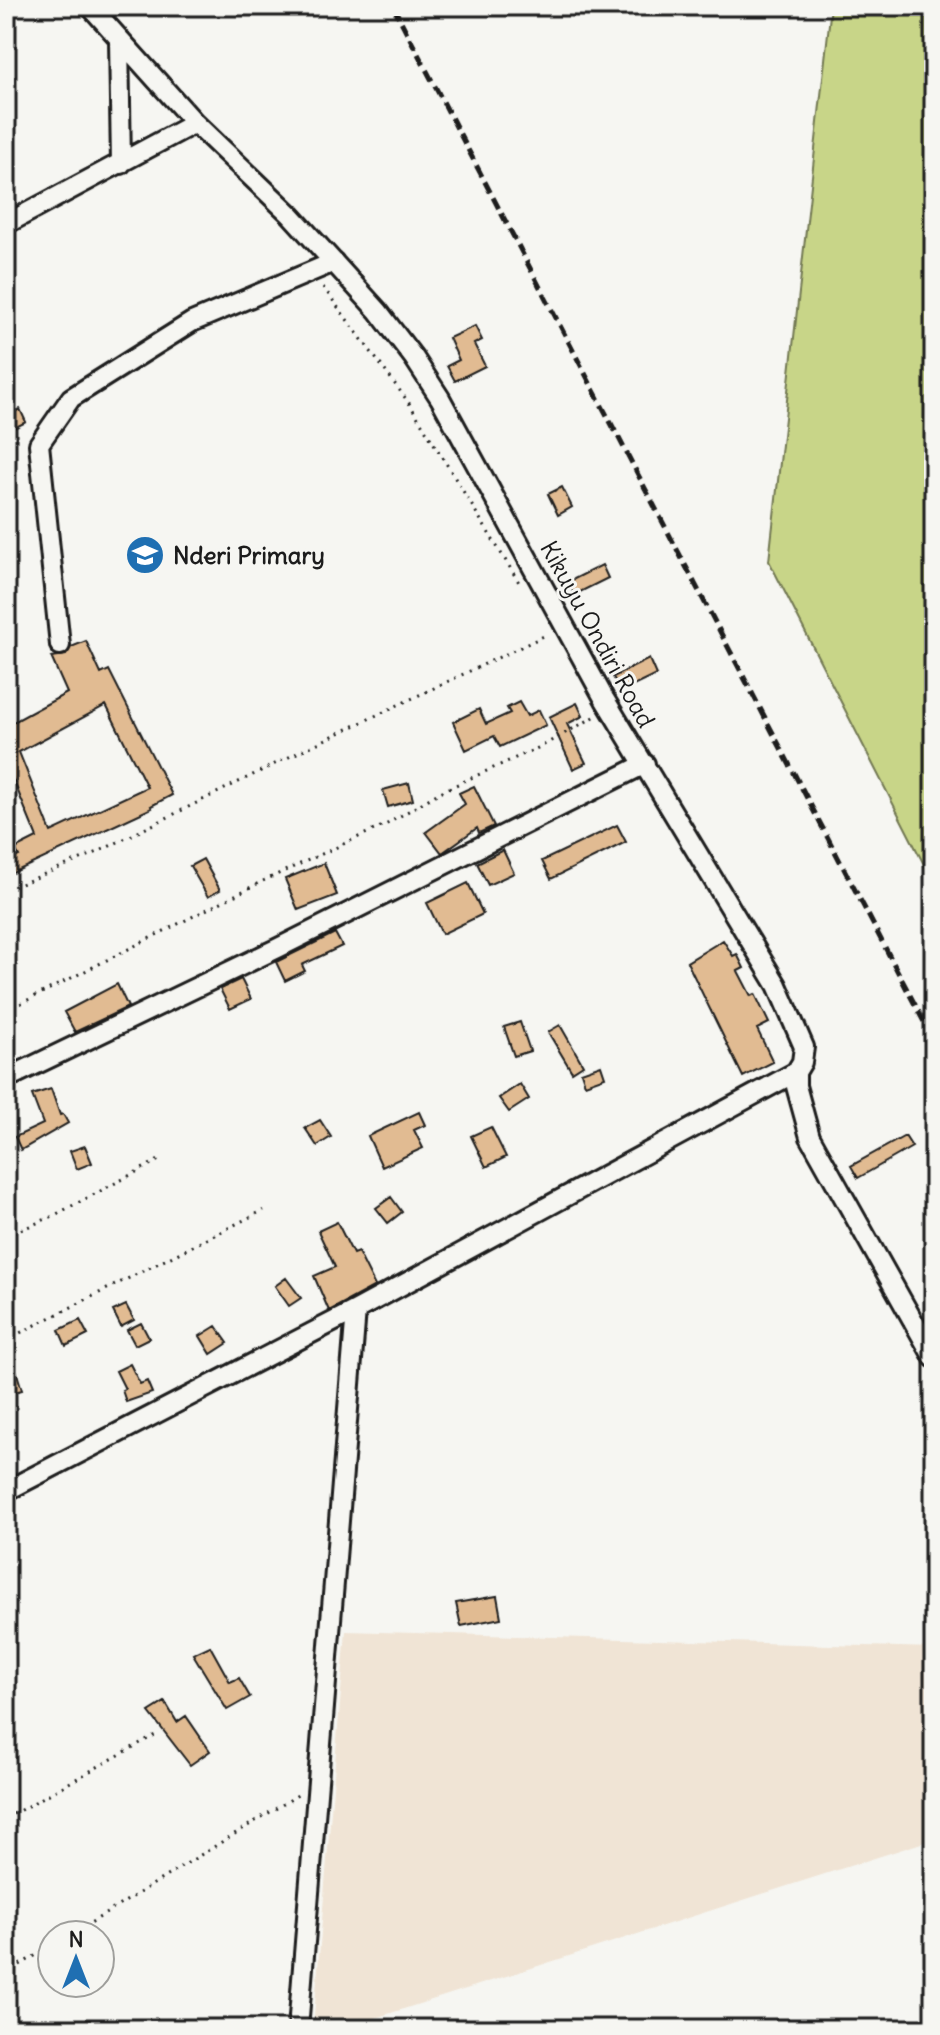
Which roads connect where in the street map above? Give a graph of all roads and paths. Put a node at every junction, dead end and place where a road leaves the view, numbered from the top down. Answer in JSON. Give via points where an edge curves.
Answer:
{"nodes":[{"id":1,"x":90,"y":6,"type":"edge"},
{"id":2,"x":119,"y":39,"type":"junction"},
{"id":3,"x":195,"y":123,"type":"junction"},
{"id":4,"x":121,"y":164,"type":"junction"},
{"id":5,"x":6,"y":224,"type":"edge"},
{"id":6,"x":334,"y":262,"type":"junction"},
{"id":7,"x":316,"y":277,"type":"dead end"},
{"id":8,"x":525,"y":592,"type":"dead end"},
{"id":9,"x":550,"y":633,"type":"dead end"},
{"id":10,"x":60,"y":645,"type":"dead end"},
{"id":11,"x":603,"y":713,"type":"dead end"},
{"id":12,"x":645,"y":764,"type":"junction"},
{"id":13,"x":6,"y":890,"type":"edge"},
{"id":14,"x":6,"y":1011,"type":"edge"},
{"id":15,"x":796,"y":1072,"type":"junction"},
{"id":16,"x":14,"y":1075,"type":"dead end"},
{"id":17,"x":159,"y":1160,"type":"dead end"},
{"id":18,"x":264,"y":1210,"type":"dead end"},
{"id":19,"x":6,"y":1236,"type":"edge"},
{"id":20,"x":356,"y":1310,"type":"junction"},
{"id":21,"x":6,"y":1340,"type":"edge"},
{"id":22,"x":934,"y":1358,"type":"edge"},
{"id":23,"x":6,"y":1491,"type":"edge"},
{"id":24,"x":155,"y":1735,"type":"dead end"},
{"id":25,"x":318,"y":1782,"type":"junction"},
{"id":26,"x":6,"y":1818,"type":"edge"},
{"id":27,"x":97,"y":1919,"type":"edge"},
{"id":28,"x":36,"y":1955,"type":"edge"},
{"id":29,"x":6,"y":1973,"type":"edge"},
{"id":30,"x":298,"y":2029,"type":"edge"}],
"edges":[{"from":1,"to":2,"type":"street","name":"Kikuyu Ondiri Road"},
{"from":2,"to":3,"type":"street","name":"Kikuyu Ondiri Road"},
{"from":2,"to":4,"type":"street"},
{"from":3,"to":4,"type":"street"},
{"from":3,"to":6,"type":"street","name":"Kikuyu Ondiri Road"},
{"from":4,"to":5,"type":"street"},
{"from":6,"to":10,"type":"street","via":[[192,322],[71,398],[39,444]]},
{"from":6,"to":12,"type":"street","name":"Kikuyu Ondiri Road","via":[[387,323],[440,398]]},
{"from":7,"to":8,"type":"path","via":[[409,403]]},
{"from":9,"to":13,"type":"path","via":[[98,852]]},
{"from":11,"to":14,"type":"path"},
{"from":12,"to":15,"type":"street","name":"Kikuyu Ondiri Road","via":[[777,985],[804,1047]]},
{"from":12,"to":16,"type":"street"},
{"from":15,"to":20,"type":"street"},
{"from":15,"to":22,"type":"street","name":"Kikuyu Ondiri Road","via":[[810,1137]]},
{"from":17,"to":19,"type":"path"},
{"from":18,"to":21,"type":"path"},
{"from":20,"to":23,"type":"street"},
{"from":20,"to":25,"type":"street"},
{"from":24,"to":26,"type":"path"},
{"from":25,"to":27,"type":"path"},
{"from":25,"to":30,"type":"street"},
{"from":28,"to":29,"type":"path"}]}
